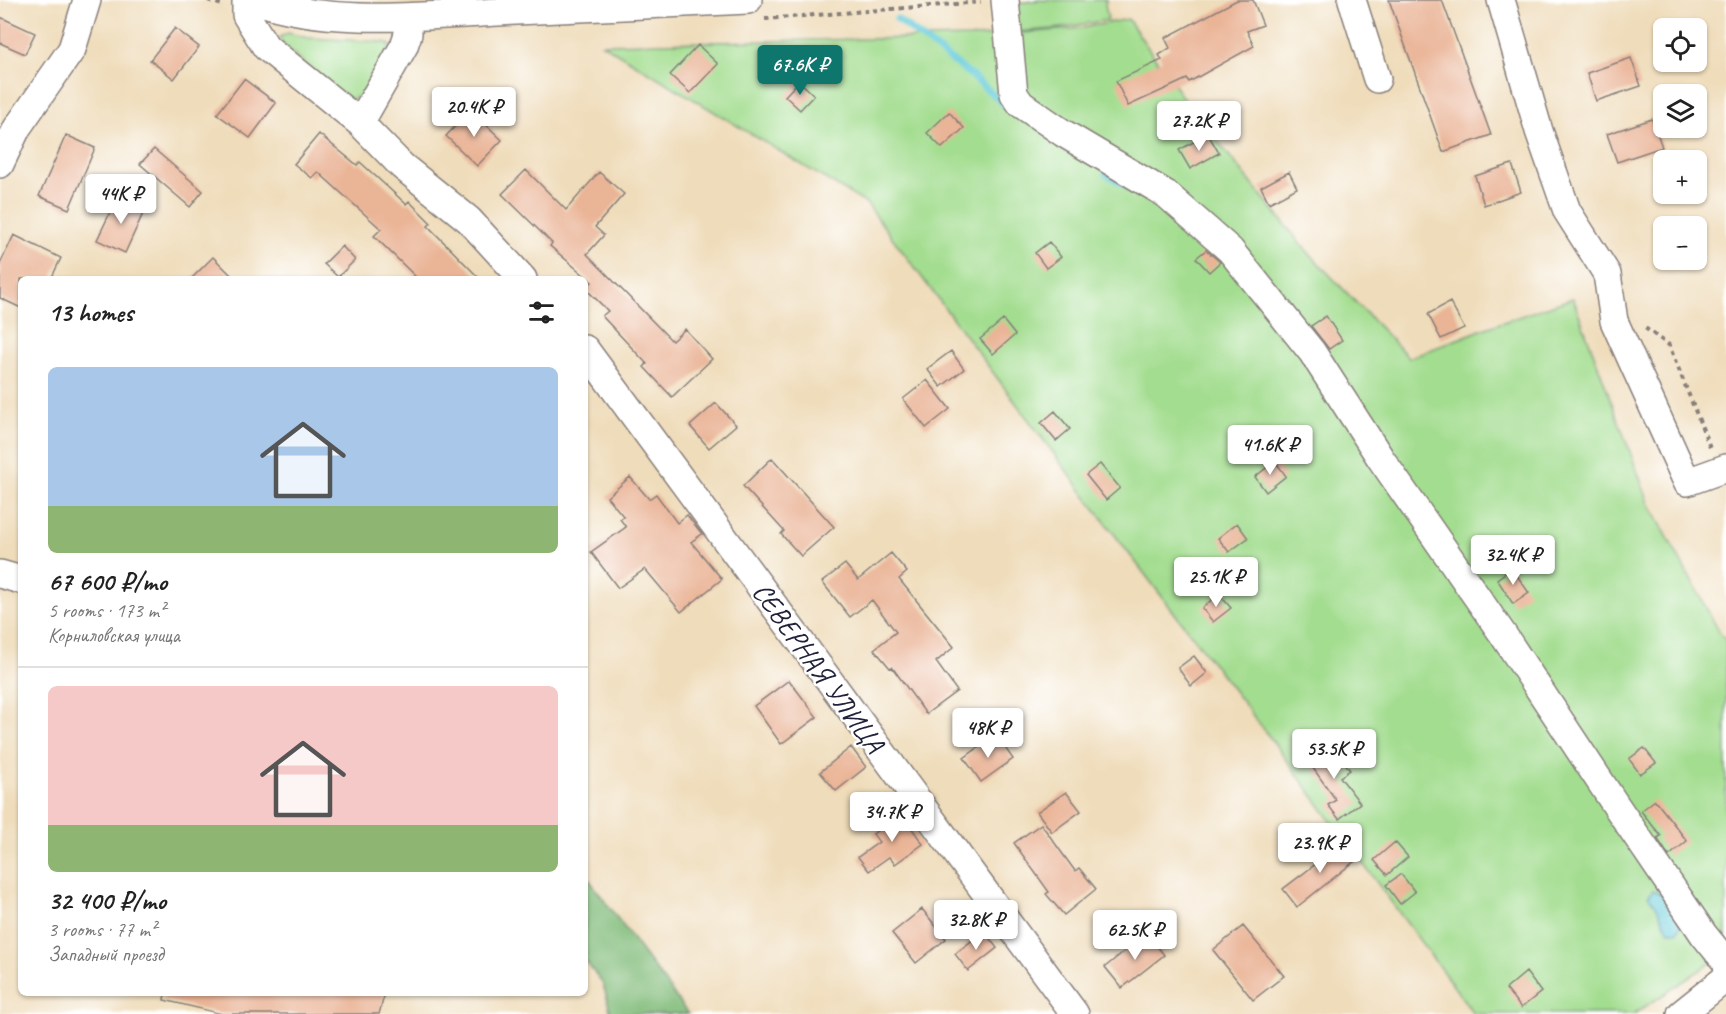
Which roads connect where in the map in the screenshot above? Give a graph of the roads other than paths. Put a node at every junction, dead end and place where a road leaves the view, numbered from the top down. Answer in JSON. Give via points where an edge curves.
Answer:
{"nodes":[{"id":1,"x":87,"y":0,"type":"edge"},
{"id":2,"x":246,"y":0,"type":"edge"},
{"id":3,"x":255,"y":0,"type":"edge"},
{"id":4,"x":748,"y":0,"type":"edge"},
{"id":5,"x":1005,"y":0,"type":"edge"},
{"id":6,"x":1352,"y":0,"type":"edge"},
{"id":7,"x":1500,"y":0,"type":"edge"},
{"id":8,"x":392,"y":11,"type":"edge"},
{"id":9,"x":1377,"y":79,"type":"dead end"},
{"id":10,"x":360,"y":123,"type":"junction"},
{"id":11,"x":0,"y":164,"type":"edge"},
{"id":12,"x":520,"y":276,"type":"edge"},
{"id":13,"x":588,"y":353,"type":"edge"},
{"id":14,"x":1719,"y":462,"type":"edge"},
{"id":15,"x":0,"y":574,"type":"edge"},
{"id":16,"x":18,"y":579,"type":"edge"},
{"id":17,"x":1726,"y":962,"type":"edge"},
{"id":18,"x":1726,"y":978,"type":"edge"},
{"id":19,"x":1691,"y":1011,"type":"edge"},
{"id":20,"x":1075,"y":1014,"type":"edge"}],
"edges":[{"from":1,"to":11,"type":"street","via":[[72,49],[17,128]]},
{"from":2,"to":10,"type":"street","via":[[246,15],[266,47]]},
{"from":3,"to":8,"type":"street","via":[[310,14]]},
{"from":4,"to":8,"type":"street"},
{"from":5,"to":17,"type":"street","via":[[1014,94],[1063,133],[1166,194],[1230,250],[1312,352],[1615,804]]},
{"from":6,"to":9,"type":"street"},
{"from":7,"to":14,"type":"street","via":[[1567,211],[1607,274],[1614,321],[1687,482]]},
{"from":8,"to":10,"type":"street","via":[[408,34]]},
{"from":10,"to":12,"type":"street","via":[[402,166],[469,220]]},
{"from":13,"to":20,"type":"street","name":"СЕВЕРНАЯ УЛИЦА"},
{"from":15,"to":16,"type":"street"},
{"from":18,"to":19,"type":"street"}]}
